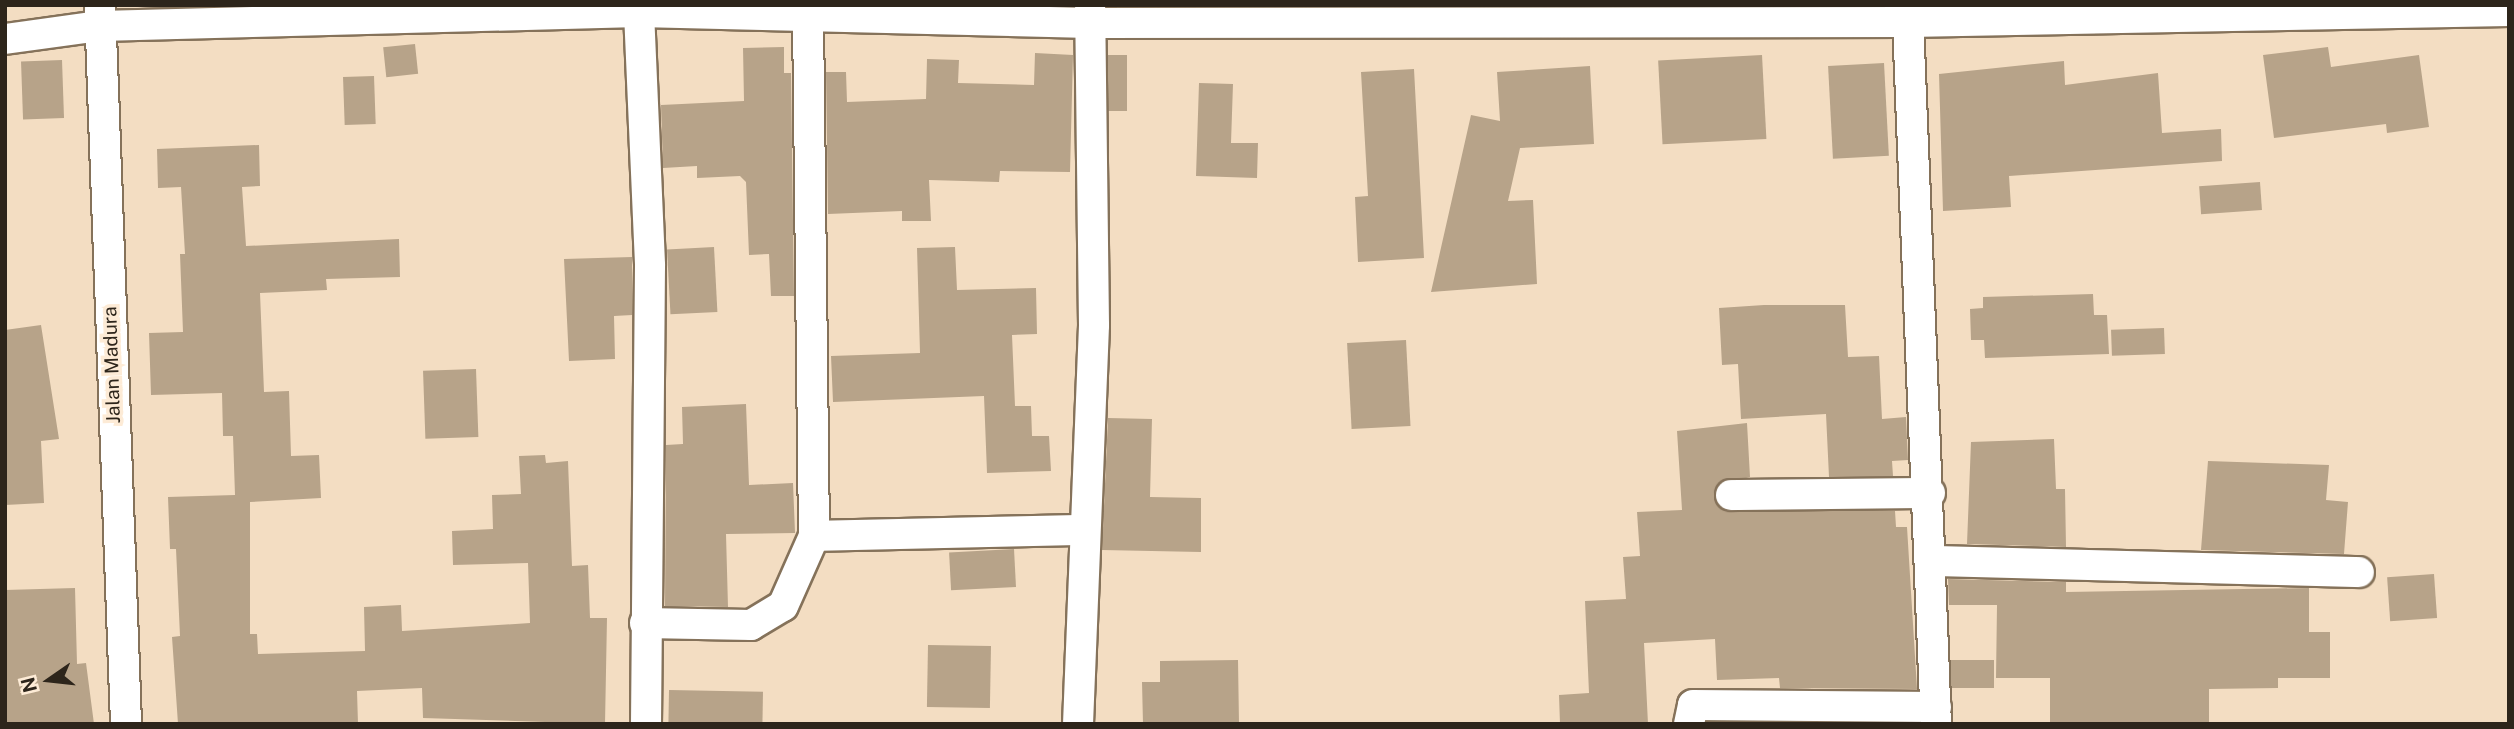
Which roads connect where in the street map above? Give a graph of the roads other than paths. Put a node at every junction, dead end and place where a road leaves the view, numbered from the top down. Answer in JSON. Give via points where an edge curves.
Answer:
{"nodes":[{"id":1,"x":756,"y":11,"type":"edge"},
{"id":2,"x":2509,"y":11,"type":"edge"},
{"id":3,"x":639,"y":12,"type":"junction"},
{"id":4,"x":1588,"y":13,"type":"edge"},
{"id":5,"x":1090,"y":14,"type":"edge"},
{"id":6,"x":100,"y":16,"type":"edge"},
{"id":7,"x":808,"y":16,"type":"junction"},
{"id":8,"x":1908,"y":22,"type":"junction"},
{"id":9,"x":5,"y":39,"type":"edge"},
{"id":10,"x":1930,"y":493,"type":"junction"},
{"id":11,"x":1731,"y":495,"type":"dead end"},
{"id":12,"x":1085,"y":530,"type":"junction"},
{"id":13,"x":814,"y":536,"type":"junction"},
{"id":14,"x":1932,"y":561,"type":"junction"},
{"id":15,"x":2360,"y":572,"type":"dead end"},
{"id":16,"x":645,"y":623,"type":"junction"},
{"id":17,"x":1936,"y":716,"type":"edge"},
{"id":18,"x":125,"y":724,"type":"edge"},
{"id":19,"x":646,"y":724,"type":"edge"},
{"id":20,"x":1077,"y":724,"type":"edge"},
{"id":21,"x":1689,"y":724,"type":"edge"}],
"edges":[{"from":1,"to":3,"type":"street"},
{"from":1,"to":7,"type":"street"},
{"from":2,"to":8,"type":"street"},
{"from":3,"to":6,"type":"street"},
{"from":3,"to":16,"type":"street","via":[[650,266]]},
{"from":4,"to":5,"type":"street"},
{"from":4,"to":8,"type":"street"},
{"from":5,"to":7,"type":"street"},
{"from":5,"to":12,"type":"street","via":[[1094,325]]},
{"from":6,"to":9,"type":"street"},
{"from":6,"to":18,"type":"street","name":"Jalan Madura"},
{"from":7,"to":13,"type":"street"},
{"from":8,"to":10,"type":"street"},
{"from":10,"to":11,"type":"street"},
{"from":10,"to":14,"type":"street"},
{"from":12,"to":13,"type":"street"},
{"from":12,"to":20,"type":"street"},
{"from":13,"to":16,"type":"street","via":[[783,606],[751,625]]},
{"from":14,"to":15,"type":"street"},
{"from":14,"to":17,"type":"street"},
{"from":16,"to":19,"type":"street"},
{"from":17,"to":21,"type":"street","via":[[1693,705]]}]}
